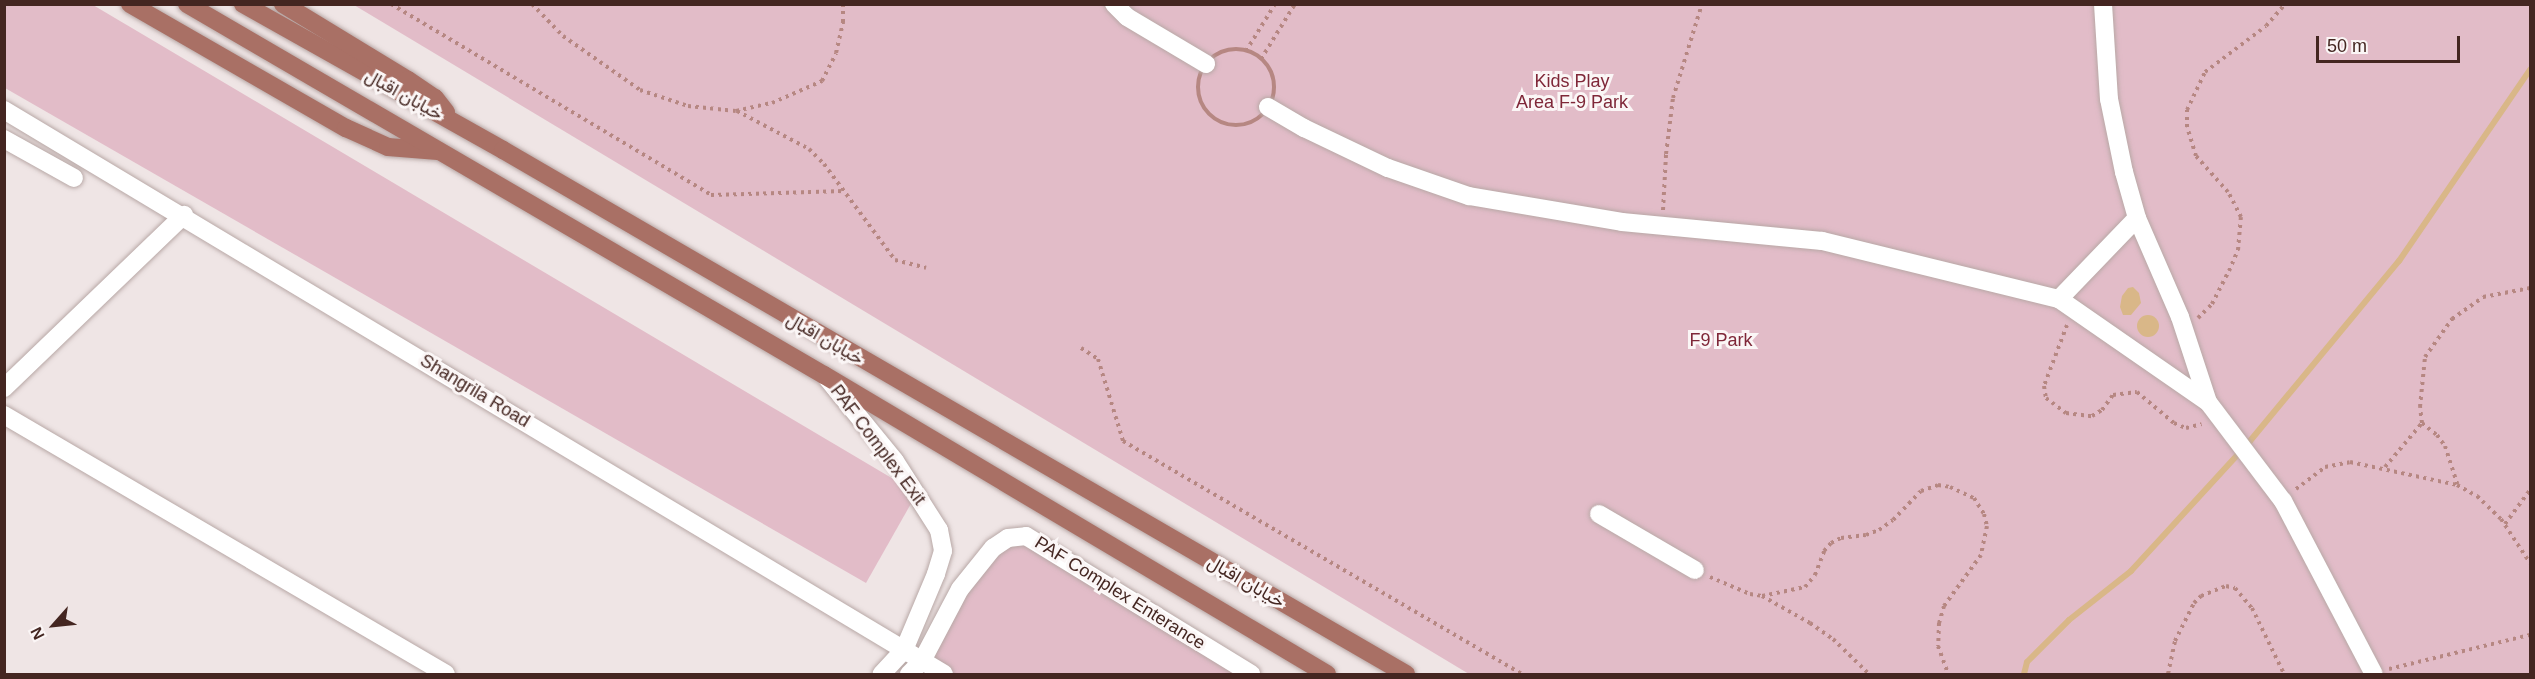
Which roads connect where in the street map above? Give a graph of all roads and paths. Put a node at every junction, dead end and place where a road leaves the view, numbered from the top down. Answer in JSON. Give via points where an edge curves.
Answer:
{"nodes":[{"id":1,"x":130,"y":4,"type":"edge"},
{"id":2,"x":187,"y":4,"type":"edge"},
{"id":3,"x":243,"y":4,"type":"edge"},
{"id":4,"x":283,"y":4,"type":"edge"},
{"id":5,"x":391,"y":4,"type":"edge"},
{"id":6,"x":532,"y":4,"type":"edge"},
{"id":7,"x":843,"y":4,"type":"edge"},
{"id":8,"x":1114,"y":4,"type":"edge"},
{"id":9,"x":1275,"y":4,"type":"edge"},
{"id":10,"x":1295,"y":4,"type":"edge"},
{"id":11,"x":1702,"y":4,"type":"edge"},
{"id":12,"x":2103,"y":4,"type":"edge"},
{"id":13,"x":2285,"y":4,"type":"edge"},
{"id":14,"x":1246,"y":51,"type":"junction"},
{"id":15,"x":1261,"y":59,"type":"junction"},
{"id":16,"x":1206,"y":64,"type":"junction"},
{"id":17,"x":1268,"y":107,"type":"junction"},
{"id":18,"x":4,"y":110,"type":"edge"},
{"id":19,"x":736,"y":111,"type":"junction"},
{"id":20,"x":454,"y":122,"type":"junction"},
{"id":21,"x":4,"y":139,"type":"edge"},
{"id":22,"x":439,"y":151,"type":"junction"},
{"id":23,"x":74,"y":178,"type":"dead end"},
{"id":24,"x":844,"y":191,"type":"junction"},
{"id":25,"x":184,"y":215,"type":"junction"},
{"id":26,"x":2137,"y":218,"type":"junction"},
{"id":27,"x":1660,"y":226,"type":"junction"},
{"id":28,"x":926,"y":268,"type":"dead end"},
{"id":29,"x":2530,"y":288,"type":"edge"},
{"id":30,"x":2064,"y":303,"type":"junction"},
{"id":31,"x":2185,"y":331,"type":"junction"},
{"id":32,"x":1081,"y":348,"type":"dead end"},
{"id":33,"x":824,"y":375,"type":"junction"},
{"id":34,"x":4,"y":388,"type":"edge"},
{"id":35,"x":2208,"y":402,"type":"junction"},
{"id":36,"x":4,"y":415,"type":"edge"},
{"id":37,"x":2221,"y":420,"type":"junction"},
{"id":38,"x":2422,"y":423,"type":"junction"},
{"id":39,"x":2385,"y":468,"type":"junction"},
{"id":40,"x":2457,"y":485,"type":"junction"},
{"id":41,"x":2530,"y":490,"type":"edge"},
{"id":42,"x":2283,"y":501,"type":"junction"},
{"id":43,"x":1599,"y":514,"type":"dead end"},
{"id":44,"x":2505,"y":524,"type":"junction"},
{"id":45,"x":2530,"y":563,"type":"edge"},
{"id":46,"x":1695,"y":570,"type":"joint"},
{"id":47,"x":1762,"y":596,"type":"junction"},
{"id":48,"x":2530,"y":635,"type":"edge"},
{"id":49,"x":904,"y":650,"type":"junction"},
{"id":50,"x":915,"y":668,"type":"edge"},
{"id":51,"x":2374,"y":673,"type":"edge"},
{"id":52,"x":446,"y":675,"type":"edge"},
{"id":53,"x":882,"y":675,"type":"edge"},
{"id":54,"x":944,"y":675,"type":"edge"},
{"id":55,"x":1251,"y":675,"type":"edge"},
{"id":56,"x":1327,"y":675,"type":"edge"},
{"id":57,"x":1406,"y":675,"type":"edge"},
{"id":58,"x":1521,"y":675,"type":"edge"},
{"id":59,"x":1869,"y":675,"type":"edge"},
{"id":60,"x":1948,"y":675,"type":"edge"},
{"id":61,"x":2168,"y":675,"type":"edge"},
{"id":62,"x":2284,"y":675,"type":"edge"}],
"edges":[{"from":1,"to":22,"type":"main road","via":[[346,128],[388,147]]},
{"from":2,"to":22,"type":"main road","name":"خیابان اقبال"},
{"from":3,"to":20,"type":"main road","name":"خیابان اقبال"},
{"from":4,"to":20,"type":"main road","via":[[435,98]]},
{"from":5,"to":24,"type":"path","via":[[711,195]]},
{"from":6,"to":19,"type":"path","via":[[571,43],[640,90],[688,106]]},
{"from":7,"to":19,"type":"path","via":[[836,53],[822,81],[772,103]]},
{"from":8,"to":16,"type":"street","via":[[1127,17]]},
{"from":9,"to":14,"type":"path"},
{"from":10,"to":15,"type":"path"},
{"from":11,"to":27,"type":"path","via":[[1673,98]]},
{"from":12,"to":26,"type":"street","via":[[2109,99]]},
{"from":13,"to":31,"type":"path","via":[[2266,26],[2205,72],[2187,110],[2187,127],[2196,156],[2228,192],[2241,217],[2238,250],[2223,286],[2212,304]]},
{"from":14,"to":15,"type":"path"},
{"from":14,"to":16,"type":"path","via":[[1224,51]]},
{"from":15,"to":17,"type":"path","via":[[1273,82]]},
{"from":16,"to":17,"type":"path","via":[[1200,74],[1199,96],[1203,106],[1219,121],[1230,125],[1252,122]]},
{"from":17,"to":27,"type":"street","via":[[1388,168],[1469,196]]},
{"from":18,"to":25,"type":"street","name":"Shangrila Road"},
{"from":19,"to":24,"type":"path","via":[[809,148]]},
{"from":20,"to":57,"type":"main road","name":"خیابان اقبال"},
{"from":21,"to":23,"type":"street"},
{"from":22,"to":33,"type":"main road","name":"خیابان اقبال"},
{"from":24,"to":28,"type":"path","via":[[894,260]]},
{"from":25,"to":34,"type":"street"},
{"from":25,"to":49,"type":"street","name":"Shangrila Road"},
{"from":26,"to":30,"type":"street"},
{"from":26,"to":31,"type":"street"},
{"from":27,"to":30,"type":"street","via":[[1822,241]]},
{"from":29,"to":38,"type":"path","via":[[2482,297],[2452,319],[2425,357]]},
{"from":30,"to":35,"type":"street"},
{"from":30,"to":37,"type":"path","via":[[2064,335],[2044,386],[2046,398],[2066,413],[2092,416],[2113,395],[2137,392],[2174,423],[2186,428]]},
{"from":31,"to":35,"type":"street"},
{"from":32,"to":58,"type":"path","via":[[1098,359],[1123,441]]},
{"from":33,"to":49,"type":"street","name":"PAF Complex Exit","via":[[895,461],[939,530],[943,551]]},
{"from":33,"to":56,"type":"main road","name":"خیابان اقبال"},
{"from":35,"to":37,"type":"street"},
{"from":36,"to":52,"type":"street"},
{"from":37,"to":42,"type":"street"},
{"from":38,"to":39,"type":"path"},
{"from":38,"to":40,"type":"path","via":[[2445,446]]},
{"from":39,"to":40,"type":"path"},
{"from":39,"to":42,"type":"path","via":[[2337,463],[2312,475]]},
{"from":40,"to":44,"type":"path","via":[[2486,503]]},
{"from":41,"to":44,"type":"path"},
{"from":42,"to":51,"type":"street"},
{"from":43,"to":46,"type":"street"},
{"from":44,"to":45,"type":"path"},
{"from":46,"to":47,"type":"path"},
{"from":47,"to":59,"type":"path","via":[[1833,639]]},
{"from":47,"to":60,"type":"path","via":[[1805,587],[1815,575],[1824,550],[1832,543],[1879,530],[1921,491],[1938,485],[1950,487],[1974,498],[1987,526],[1981,555],[1944,606],[1939,623],[1938,646]]},
{"from":48,"to":51,"type":"path"},
{"from":49,"to":50,"type":"street","name":"Shangrila Road"},
{"from":49,"to":53,"type":"street","name":"PAF Complex Exit"},
{"from":50,"to":54,"type":"street","name":"Shangrila Road"},
{"from":50,"to":55,"type":"street","name":"PAF Complex Enterance","via":[[960,589],[993,548],[1008,537],[1026,536]]},
{"from":61,"to":62,"type":"path","via":[[2175,641],[2194,603],[2226,586],[2235,588],[2252,608]]}]}
